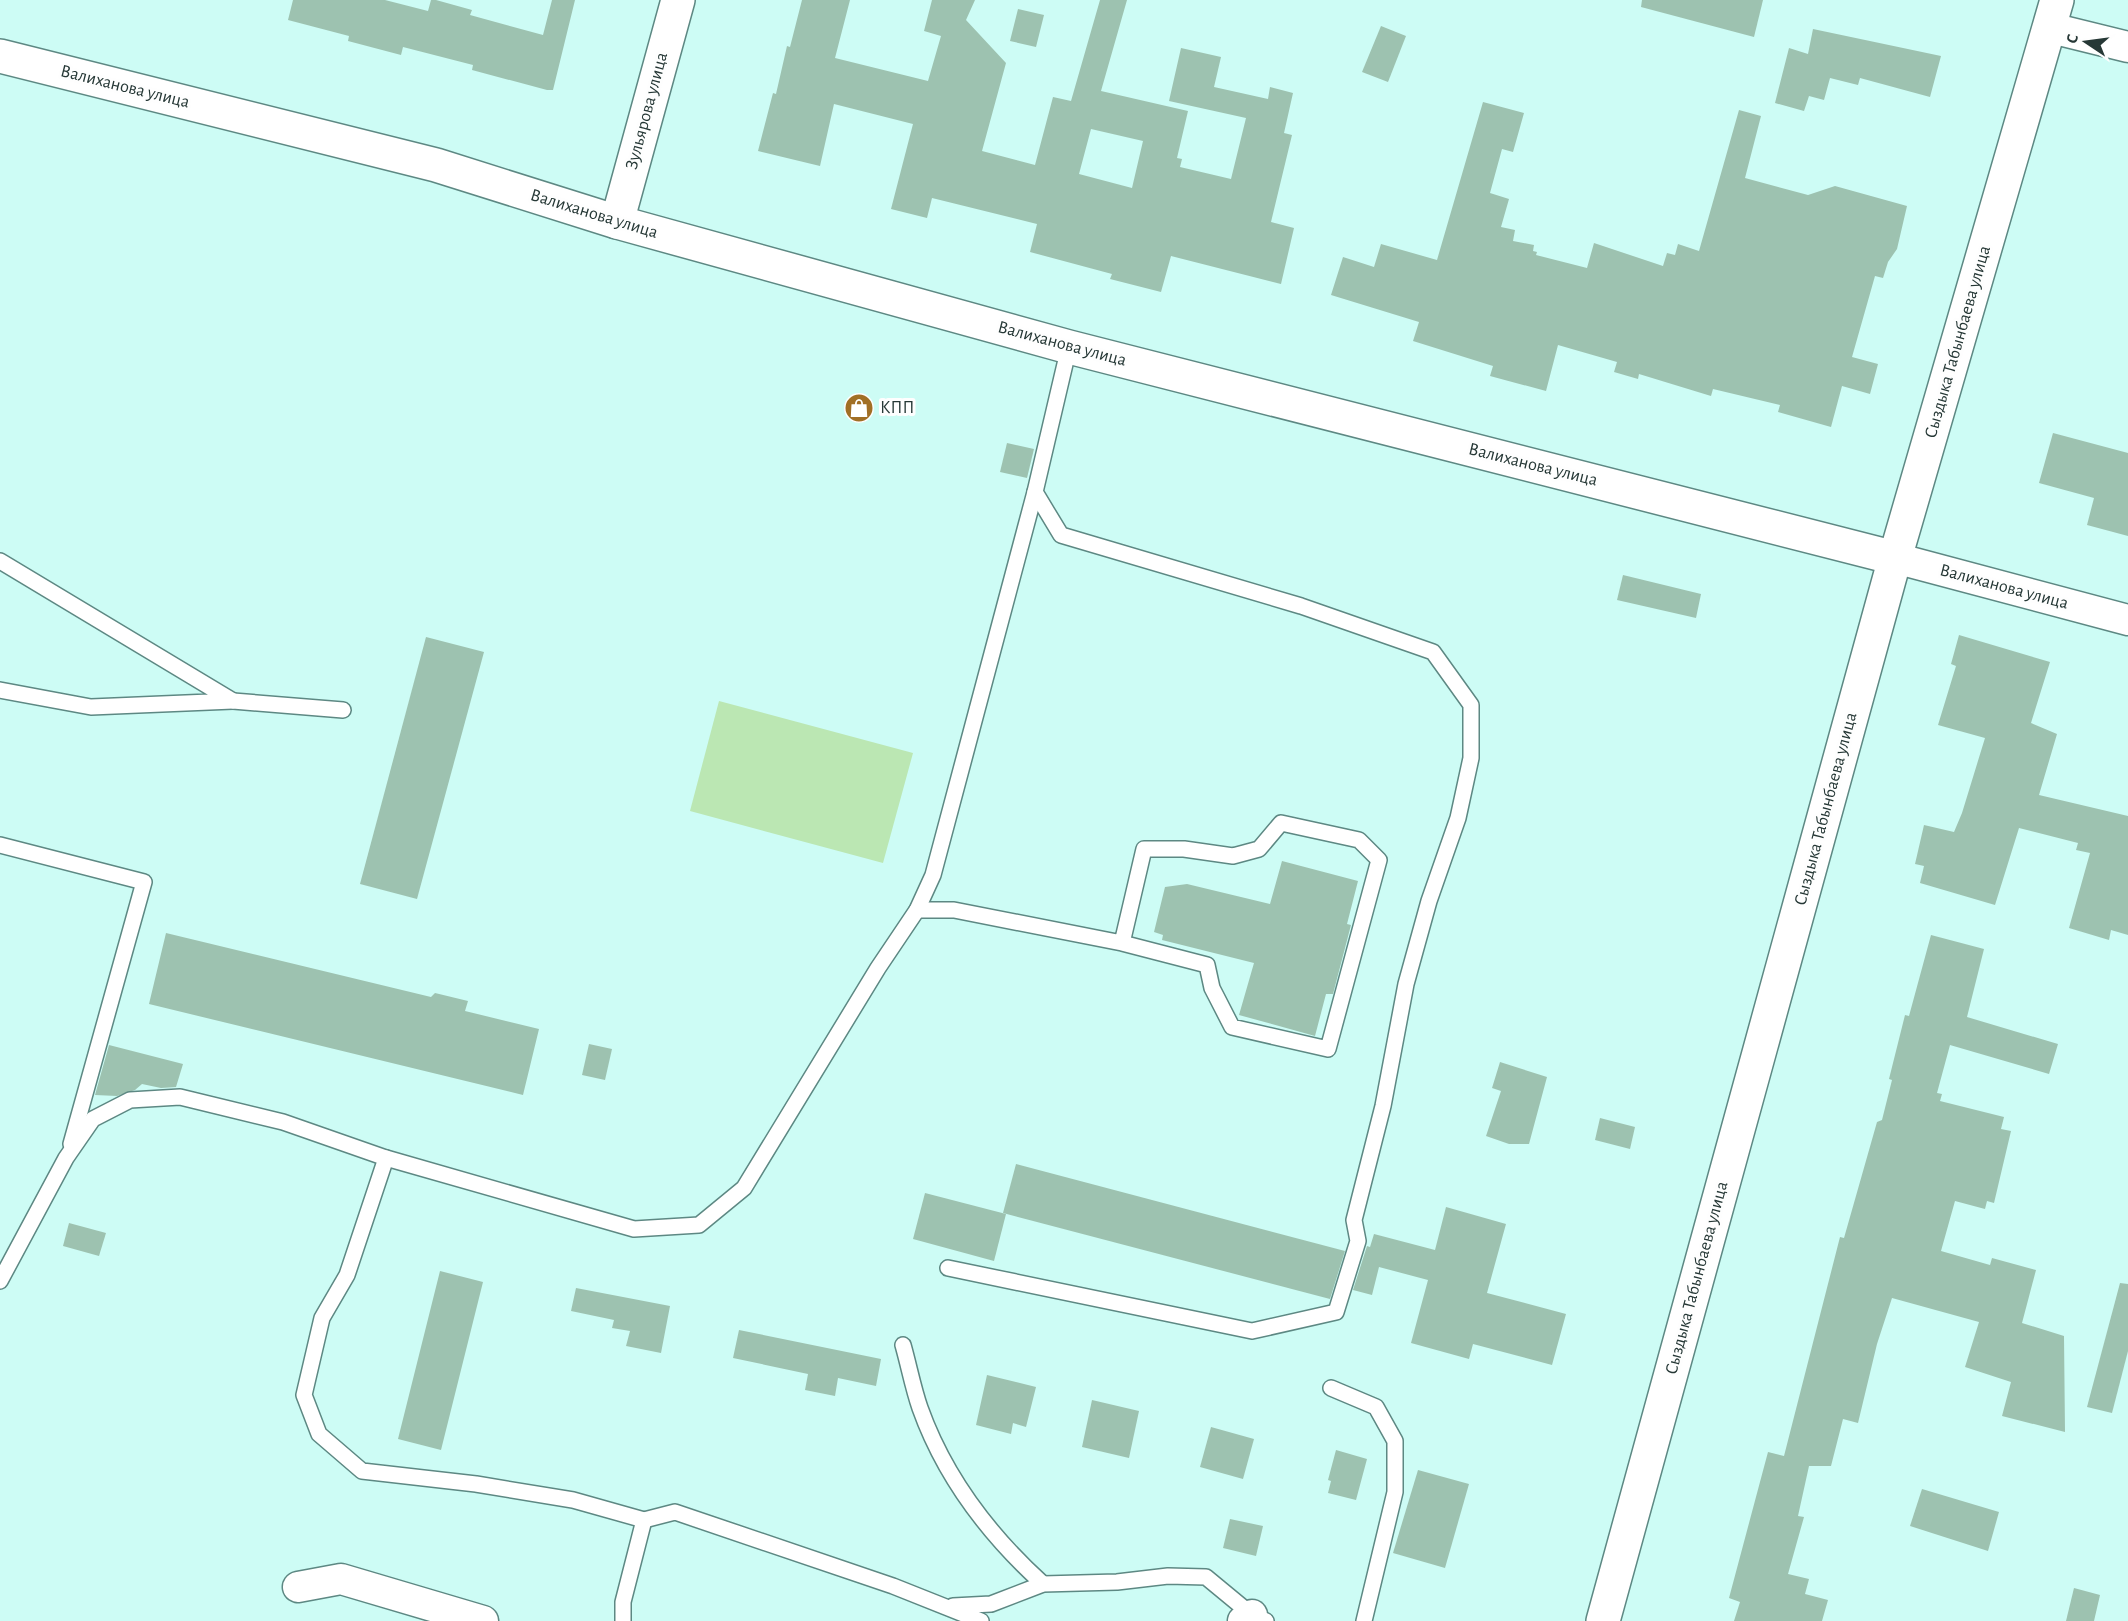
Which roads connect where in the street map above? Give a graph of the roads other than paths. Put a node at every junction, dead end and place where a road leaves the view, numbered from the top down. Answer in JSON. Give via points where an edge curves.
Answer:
{"nodes":[{"id":1,"x":678,"y":0,"type":"edge"},
{"id":2,"x":2054,"y":14,"type":"edge"},
{"id":3,"x":2128,"y":47,"type":"edge"},
{"id":4,"x":0,"y":56,"type":"edge"},
{"id":5,"x":617,"y":222,"type":"junction"},
{"id":6,"x":1070,"y":347,"type":"junction"},
{"id":7,"x":1035,"y":492,"type":"junction"},
{"id":8,"x":1894,"y":558,"type":"junction"},
{"id":9,"x":0,"y":561,"type":"edge"},
{"id":10,"x":2128,"y":620,"type":"edge"},
{"id":11,"x":0,"y":690,"type":"edge"},
{"id":12,"x":233,"y":701,"type":"junction"},
{"id":13,"x":343,"y":710,"type":"dead end"},
{"id":14,"x":0,"y":845,"type":"edge"},
{"id":15,"x":917,"y":910,"type":"junction"},
{"id":16,"x":1122,"y":944,"type":"junction"},
{"id":17,"x":66,"y":1158,"type":"junction"},
{"id":18,"x":386,"y":1158,"type":"junction"},
{"id":19,"x":948,"y":1268,"type":"dead end"},
{"id":20,"x":0,"y":1281,"type":"edge"},
{"id":21,"x":903,"y":1346,"type":"dead end"},
{"id":22,"x":1331,"y":1388,"type":"dead end"},
{"id":23,"x":644,"y":1520,"type":"junction"},
{"id":24,"x":1043,"y":1584,"type":"junction"},
{"id":25,"x":298,"y":1587,"type":"dead end"},
{"id":26,"x":947,"y":1607,"type":"junction"},
{"id":27,"x":1253,"y":1619,"type":"edge"},
{"id":28,"x":483,"y":1621,"type":"edge"},
{"id":29,"x":623,"y":1621,"type":"edge"},
{"id":30,"x":981,"y":1621,"type":"edge"},
{"id":31,"x":1364,"y":1621,"type":"edge"},
{"id":32,"x":1603,"y":1621,"type":"edge"}],
"edges":[{"from":1,"to":5,"type":"street","name":"Зульярова улица"},
{"from":2,"to":3,"type":"street"},
{"from":2,"to":8,"type":"street","name":"Сыздыка Табынбаева улица"},
{"from":4,"to":5,"type":"street","name":"Валиханова улица","via":[[436,165]]},
{"from":5,"to":6,"type":"street","name":"Валиханова улица"},
{"from":6,"to":7,"type":"lane"},
{"from":6,"to":8,"type":"street","name":"Валиханова улица"},
{"from":7,"to":15,"type":"lane","via":[[933,875]]},
{"from":7,"to":19,"type":"lane","via":[[1061,535],[1301,606],[1433,652],[1471,705],[1471,758],[1458,818],[1406,984],[1383,1106],[1354,1220],[1358,1241],[1336,1312],[1252,1331]]},
{"from":8,"to":10,"type":"street","name":"Валиханова улица"},
{"from":8,"to":32,"type":"street","name":"Сыздыка Табынбаева улица"},
{"from":9,"to":12,"type":"lane"},
{"from":11,"to":12,"type":"lane","via":[[91,707]]},
{"from":12,"to":13,"type":"lane"},
{"from":14,"to":17,"type":"lane","via":[[144,882]]},
{"from":15,"to":16,"type":"lane","via":[[954,910]]},
{"from":15,"to":18,"type":"lane","via":[[744,1188],[699,1225],[634,1229]]},
{"from":16,"to":16,"type":"lane","via":[[1207,965],[1212,988],[1232,1027],[1328,1049],[1379,860],[1359,840],[1281,823],[1259,849],[1233,856],[1184,849],[1144,849]]},
{"from":17,"to":18,"type":"lane","via":[[93,1119],[130,1100],[180,1097],[283,1122]]},
{"from":17,"to":20,"type":"lane"},
{"from":18,"to":23,"type":"lane","via":[[347,1275],[322,1318],[304,1395],[319,1434],[362,1471],[573,1500]]},
{"from":21,"to":24,"type":"lane","via":[[920,1409],[973,1511],[1006,1551]]},
{"from":22,"to":31,"type":"lane","via":[[1376,1407],[1395,1441],[1395,1492]]},
{"from":23,"to":26,"type":"lane","via":[[675,1512]]},
{"from":23,"to":29,"type":"lane","via":[[623,1602]]},
{"from":24,"to":26,"type":"lane","via":[[991,1604]]},
{"from":24,"to":27,"type":"lane","via":[[1206,1576]]},
{"from":25,"to":28,"type":"street","via":[[341,1579]]},
{"from":26,"to":30,"type":"lane"}]}
